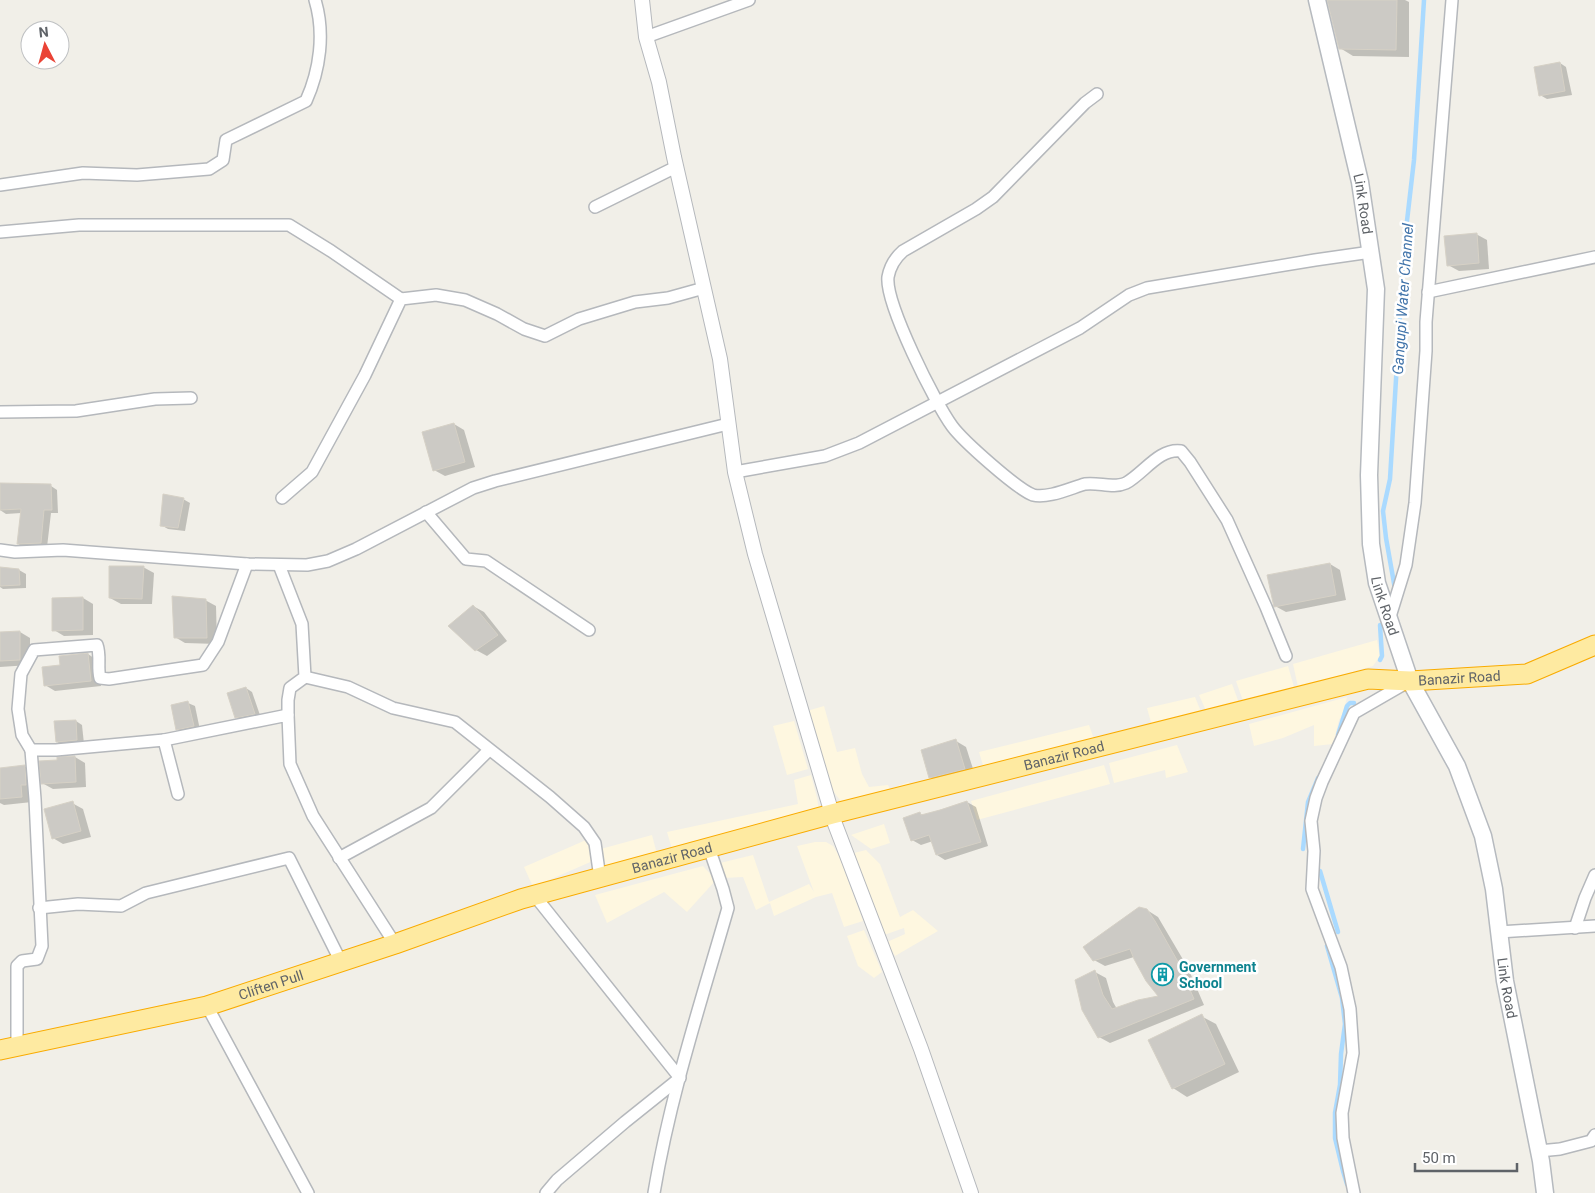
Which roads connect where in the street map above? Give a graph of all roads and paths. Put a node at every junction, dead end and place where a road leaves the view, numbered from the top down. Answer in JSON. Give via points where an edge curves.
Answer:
{"nodes":[{"id":1,"x":315,"y":0,"type":"edge"},
{"id":2,"x":642,"y":0,"type":"edge"},
{"id":3,"x":749,"y":0,"type":"edge"},
{"id":4,"x":1317,"y":0,"type":"edge"},
{"id":5,"x":1452,"y":0,"type":"edge"},
{"id":6,"x":646,"y":37,"type":"junction"},
{"id":7,"x":1097,"y":94,"type":"dead end"},
{"id":8,"x":676,"y":166,"type":"junction"},
{"id":9,"x":0,"y":186,"type":"edge"},
{"id":10,"x":595,"y":206,"type":"dead end"},
{"id":11,"x":0,"y":232,"type":"edge"},
{"id":12,"x":1371,"y":252,"type":"junction"},
{"id":13,"x":1595,"y":257,"type":"edge"},
{"id":14,"x":704,"y":288,"type":"junction"},
{"id":15,"x":1428,"y":292,"type":"junction"},
{"id":16,"x":401,"y":299,"type":"junction"},
{"id":17,"x":191,"y":398,"type":"dead end"},
{"id":18,"x":937,"y":402,"type":"junction"},
{"id":19,"x":0,"y":412,"type":"edge"},
{"id":20,"x":728,"y":424,"type":"junction"},
{"id":21,"x":735,"y":472,"type":"junction"},
{"id":22,"x":282,"y":498,"type":"dead end"},
{"id":23,"x":426,"y":512,"type":"junction"},
{"id":24,"x":0,"y":550,"type":"edge"},
{"id":25,"x":247,"y":564,"type":"junction"},
{"id":26,"x":278,"y":565,"type":"junction"},
{"id":27,"x":1389,"y":620,"type":"junction"},
{"id":28,"x":589,"y":630,"type":"dead end"},
{"id":29,"x":1595,"y":645,"type":"edge"},
{"id":30,"x":1286,"y":656,"type":"dead end"},
{"id":31,"x":305,"y":677,"type":"junction"},
{"id":32,"x":1410,"y":681,"type":"junction"},
{"id":33,"x":288,"y":715,"type":"junction"},
{"id":34,"x":164,"y":740,"type":"junction"},
{"id":35,"x":31,"y":750,"type":"junction"},
{"id":36,"x":488,"y":750,"type":"junction"},
{"id":37,"x":178,"y":794,"type":"dead end"},
{"id":38,"x":832,"y":814,"type":"junction"},
{"id":39,"x":709,"y":848,"type":"junction"},
{"id":40,"x":339,"y":858,"type":"junction"},
{"id":41,"x":1595,"y":875,"type":"edge"},
{"id":42,"x":600,"y":878,"type":"junction"},
{"id":43,"x":535,"y":896,"type":"junction"},
{"id":44,"x":39,"y":908,"type":"junction"},
{"id":45,"x":1595,"y":926,"type":"edge"},
{"id":46,"x":1575,"y":928,"type":"junction"},
{"id":47,"x":1499,"y":932,"type":"junction"},
{"id":48,"x":395,"y":944,"type":"junction"},
{"id":49,"x":341,"y":962,"type":"junction"},
{"id":50,"x":207,"y":1006,"type":"junction"},
{"id":51,"x":9,"y":1048,"type":"edge"},
{"id":52,"x":680,"y":1078,"type":"junction"},
{"id":53,"x":1595,"y":1135,"type":"edge"},
{"id":54,"x":1538,"y":1151,"type":"junction"},
{"id":55,"x":308,"y":1193,"type":"edge"},
{"id":56,"x":546,"y":1193,"type":"edge"},
{"id":57,"x":654,"y":1193,"type":"edge"},
{"id":58,"x":971,"y":1193,"type":"edge"},
{"id":59,"x":1354,"y":1193,"type":"edge"},
{"id":60,"x":1545,"y":1193,"type":"edge"}],
"edges":[{"from":1,"to":9,"type":"street","via":[[319,14],[320,51],[306,102],[226,140],[223,160],[210,169],[137,176],[83,173]]},
{"from":2,"to":6,"type":"street"},
{"from":3,"to":6,"type":"street"},
{"from":4,"to":12,"type":"main road","name":"Link Road","via":[[1360,182]]},
{"from":5,"to":15,"type":"street"},
{"from":6,"to":8,"type":"street"},
{"from":7,"to":18,"type":"street","via":[[993,197],[895,259],[888,278],[891,295],[900,323]]},
{"from":8,"to":10,"type":"street"},
{"from":8,"to":14,"type":"street"},
{"from":11,"to":16,"type":"street","via":[[79,225],[289,225]]},
{"from":12,"to":18,"type":"street","via":[[1146,288],[1129,295],[1080,328]]},
{"from":12,"to":27,"type":"main road","name":"Link Road","via":[[1376,312],[1369,515],[1377,583]]},
{"from":13,"to":15,"type":"street"},
{"from":14,"to":16,"type":"street","via":[[616,307],[579,319],[545,336],[465,300],[436,296]]},
{"from":14,"to":20,"type":"street","via":[[720,359]]},
{"from":15,"to":27,"type":"street","via":[[1415,503],[1406,565]]},
{"from":16,"to":22,"type":"street","via":[[365,375],[312,472]]},
{"from":17,"to":19,"type":"street","via":[[155,399],[76,411]]},
{"from":18,"to":21,"type":"street","via":[[858,443],[825,456]]},
{"from":18,"to":30,"type":"street","via":[[969,444],[1021,488],[1034,495],[1044,496],[1087,484],[1119,486],[1163,455],[1173,450],[1180,451],[1227,520]]},
{"from":20,"to":21,"type":"street"},
{"from":20,"to":23,"type":"street","via":[[495,481],[473,488]]},
{"from":21,"to":38,"type":"street","via":[[755,554]]},
{"from":23,"to":26,"type":"street","via":[[328,560],[307,565]]},
{"from":23,"to":28,"type":"street","via":[[466,559],[486,561]]},
{"from":24,"to":25,"type":"street","via":[[63,550]]},
{"from":25,"to":26,"type":"street"},
{"from":25,"to":35,"type":"street","via":[[218,642],[202,665],[100,678],[97,645],[34,650],[21,674],[18,709],[22,735]]},
{"from":26,"to":31,"type":"street","via":[[302,624]]},
{"from":27,"to":32,"type":"main road","name":"Link Road"},
{"from":29,"to":32,"type":"highway","name":"Banazir Road","via":[[1527,674]]},
{"from":31,"to":33,"type":"street","via":[[290,688]]},
{"from":31,"to":36,"type":"street","via":[[348,687],[393,708],[455,722]]},
{"from":32,"to":38,"type":"highway","name":"Banazir Road","via":[[1368,679]]},
{"from":32,"to":47,"type":"main road","name":"Link Road","via":[[1457,766],[1483,836]]},
{"from":32,"to":59,"type":"street","via":[[1354,713],[1322,782],[1311,821],[1314,851],[1312,889],[1341,967],[1350,1009],[1353,1053],[1342,1113],[1343,1138]]},
{"from":33,"to":34,"type":"street"},
{"from":33,"to":40,"type":"street","via":[[290,764],[313,816]]},
{"from":34,"to":35,"type":"street"},
{"from":34,"to":37,"type":"street"},
{"from":35,"to":44,"type":"street","via":[[36,799]]},
{"from":36,"to":40,"type":"street","via":[[431,808]]},
{"from":36,"to":42,"type":"street","via":[[550,796],[584,827],[595,843]]},
{"from":38,"to":39,"type":"highway","name":"Banazir Road"},
{"from":38,"to":58,"type":"street","via":[[922,1048]]},
{"from":39,"to":42,"type":"highway","name":"Banazir Road"},
{"from":39,"to":52,"type":"street","via":[[728,908]]},
{"from":40,"to":48,"type":"street"},
{"from":41,"to":46,"type":"street"},
{"from":42,"to":43,"type":"highway","name":"Banazir Road"},
{"from":43,"to":48,"type":"highway","name":"Cliften Pull"},
{"from":43,"to":52,"type":"street"},
{"from":44,"to":49,"type":"street","via":[[78,904],[121,906],[146,893],[289,858]]},
{"from":44,"to":51,"type":"street","via":[[42,946],[37,959],[22,961],[17,966]]},
{"from":45,"to":46,"type":"street"},
{"from":46,"to":47,"type":"street"},
{"from":47,"to":54,"type":"main road","name":"Link Road","via":[[1505,982]]},
{"from":48,"to":49,"type":"highway","name":"Cliften Pull"},
{"from":49,"to":50,"type":"highway","name":"Cliften Pull"},
{"from":50,"to":51,"type":"highway","name":"Cliften Pull"},
{"from":50,"to":55,"type":"street"},
{"from":52,"to":56,"type":"street"},
{"from":52,"to":57,"type":"street"},
{"from":53,"to":54,"type":"street","via":[[1590,1141]]},
{"from":54,"to":60,"type":"main road","name":"Link Road"}]}
